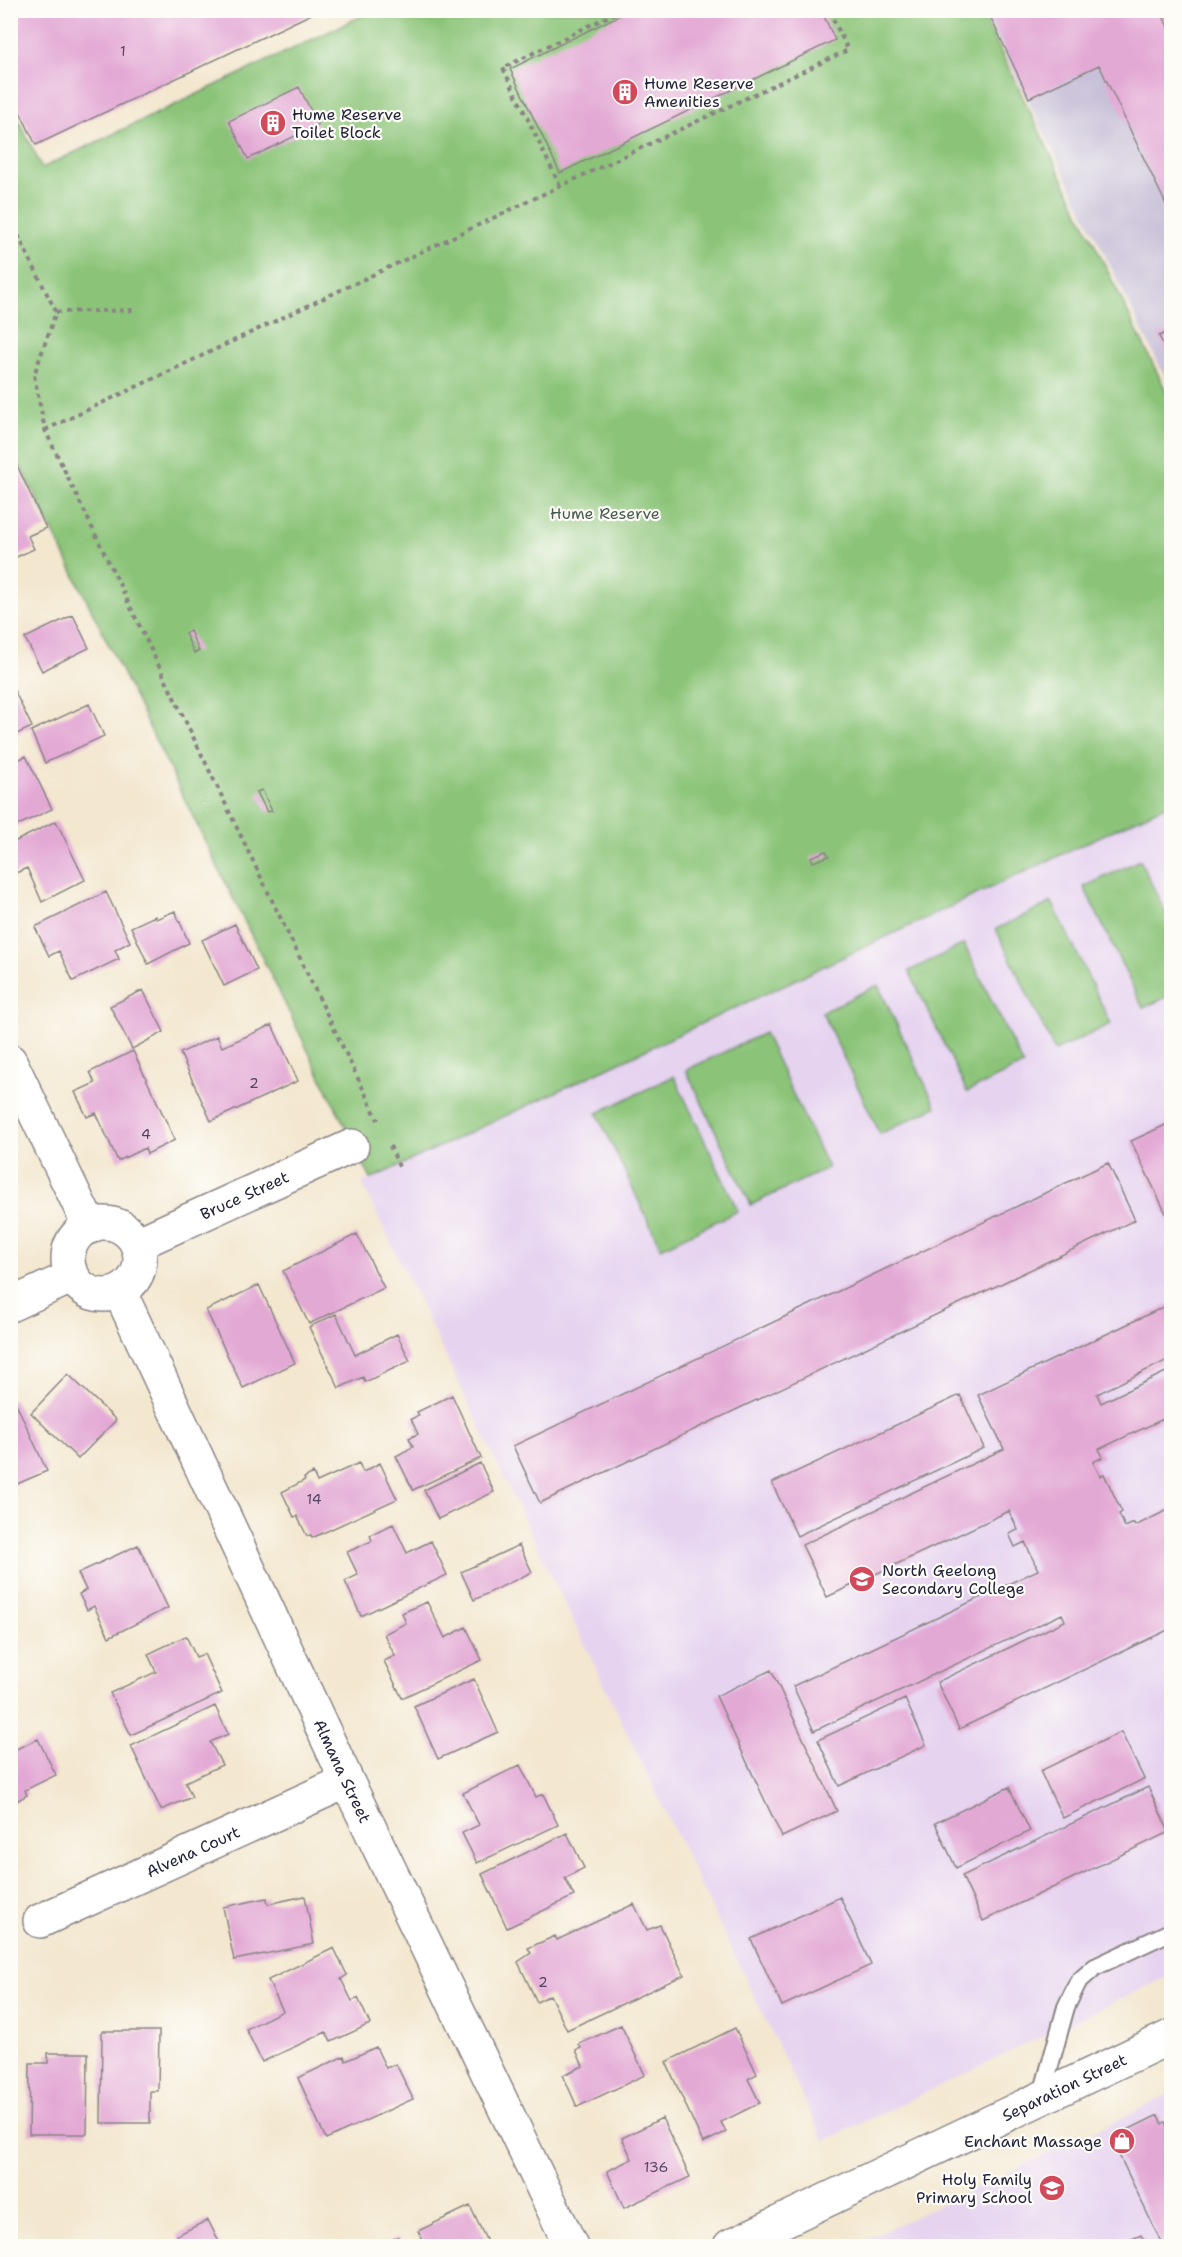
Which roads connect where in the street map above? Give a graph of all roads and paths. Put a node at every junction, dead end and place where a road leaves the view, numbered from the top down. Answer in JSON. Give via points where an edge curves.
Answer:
{"nodes":[{"id":1,"x":621,"y":10,"type":"edge"},
{"id":2,"x":829,"y":10,"type":"edge"},
{"id":3,"x":560,"y":186,"type":"junction"},
{"id":4,"x":10,"y":219,"type":"edge"},
{"id":5,"x":136,"y":310,"type":"dead end"},
{"id":6,"x":56,"y":312,"type":"junction"},
{"id":7,"x":45,"y":430,"type":"junction"},
{"id":8,"x":10,"y":1061,"type":"edge"},
{"id":9,"x":383,"y":1130,"type":"dead end"},
{"id":10,"x":387,"y":1140,"type":"dead end"},
{"id":11,"x":352,"y":1146,"type":"dead end"},
{"id":12,"x":400,"y":1169,"type":"dead end"},
{"id":13,"x":90,"y":1227,"type":"junction"},
{"id":14,"x":137,"y":1244,"type":"junction"},
{"id":15,"x":73,"y":1276,"type":"junction"},
{"id":16,"x":120,"y":1292,"type":"junction"},
{"id":17,"x":10,"y":1305,"type":"edge"},
{"id":18,"x":347,"y":1781,"type":"junction"},
{"id":19,"x":40,"y":1921,"type":"dead end"},
{"id":20,"x":1172,"y":1931,"type":"edge"},
{"id":21,"x":1172,"y":2036,"type":"edge"},
{"id":22,"x":1041,"y":2099,"type":"junction"},
{"id":23,"x":571,"y":2247,"type":"edge"},
{"id":24,"x":730,"y":2247,"type":"edge"}],
"edges":[{"from":1,"to":3,"type":"path","via":[[503,68]]},
{"from":2,"to":3,"type":"path","via":[[848,50]]},
{"from":3,"to":7,"type":"path"},
{"from":4,"to":6,"type":"path"},
{"from":5,"to":6,"type":"path"},
{"from":6,"to":7,"type":"path","via":[[33,375]]},
{"from":7,"to":9,"type":"path"},
{"from":8,"to":13,"type":"street"},
{"from":10,"to":12,"type":"path"},
{"from":11,"to":14,"type":"street","name":"Bruce Street"},
{"from":13,"to":14,"type":"street","via":[[111,1224],[122,1228]]},
{"from":13,"to":15,"type":"street","via":[[73,1242],[69,1265]]},
{"from":14,"to":16,"type":"street","via":[[140,1265],[130,1285]]},
{"from":15,"to":16,"type":"street","via":[[88,1292]]},
{"from":15,"to":17,"type":"street"},
{"from":16,"to":18,"type":"street","name":"Almana Street"},
{"from":18,"to":19,"type":"street","name":"Alvena Court"},
{"from":18,"to":23,"type":"street","name":"Almana Street"},
{"from":20,"to":22,"type":"lane","via":[[1095,1967],[1078,1982],[1066,2007]]},
{"from":21,"to":22,"type":"street","name":"Separation Street"},
{"from":22,"to":24,"type":"street","name":"Separation Street"}]}
